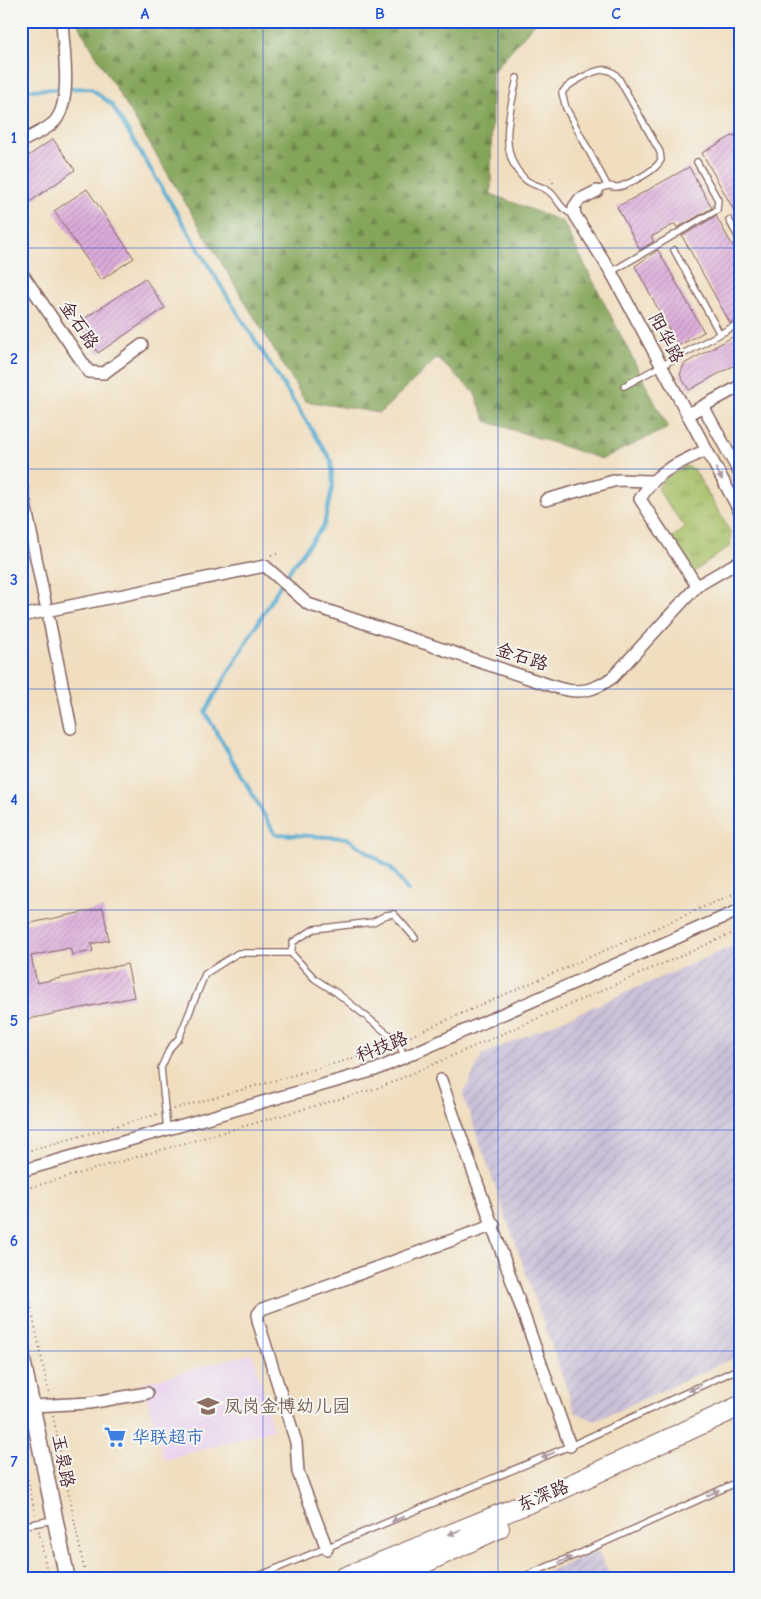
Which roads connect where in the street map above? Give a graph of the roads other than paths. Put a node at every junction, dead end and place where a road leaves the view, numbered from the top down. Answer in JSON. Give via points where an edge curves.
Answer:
{"nodes":[{"id":1,"x":62,"y":21,"type":"edge"},
{"id":2,"x":517,"y":78,"type":"dead end"},
{"id":3,"x":21,"y":142,"type":"edge"},
{"id":4,"x":697,"y":162,"type":"dead end"},
{"id":5,"x":602,"y":188,"type":"junction"},
{"id":6,"x":575,"y":215,"type":"junction"},
{"id":7,"x":729,"y":220,"type":"dead end"},
{"id":8,"x":740,"y":240,"type":"edge"},
{"id":9,"x":674,"y":250,"type":"dead end"},
{"id":10,"x":21,"y":272,"type":"edge"},
{"id":11,"x":611,"y":272,"type":"junction"},
{"id":12,"x":740,"y":323,"type":"edge"},
{"id":13,"x":720,"y":334,"type":"junction"},
{"id":14,"x":142,"y":345,"type":"dead end"},
{"id":15,"x":662,"y":366,"type":"junction"},
{"id":16,"x":624,"y":386,"type":"dead end"},
{"id":17,"x":740,"y":386,"type":"edge"},
{"id":18,"x":703,"y":406,"type":"junction"},
{"id":19,"x":688,"y":415,"type":"junction"},
{"id":20,"x":706,"y":450,"type":"junction"},
{"id":21,"x":740,"y":474,"type":"edge"},
{"id":22,"x":651,"y":481,"type":"junction"},
{"id":23,"x":21,"y":484,"type":"edge"},
{"id":24,"x":546,"y":500,"type":"dead end"},
{"id":25,"x":740,"y":512,"type":"edge"},
{"id":26,"x":740,"y":561,"type":"edge"},
{"id":27,"x":697,"y":586,"type":"junction"},
{"id":28,"x":45,"y":602,"type":"dead end"},
{"id":29,"x":21,"y":616,"type":"edge"},
{"id":30,"x":49,"y":620,"type":"dead end"},
{"id":31,"x":71,"y":728,"type":"dead end"},
{"id":32,"x":740,"y":910,"type":"edge"},
{"id":33,"x":415,"y":938,"type":"dead end"},
{"id":34,"x":292,"y":953,"type":"junction"},
{"id":35,"x":405,"y":1058,"type":"junction"},
{"id":36,"x":441,"y":1080,"type":"dead end"},
{"id":37,"x":167,"y":1130,"type":"junction"},
{"id":38,"x":21,"y":1171,"type":"edge"},
{"id":39,"x":494,"y":1225,"type":"junction"},
{"id":40,"x":22,"y":1362,"type":"edge"},
{"id":41,"x":740,"y":1368,"type":"edge"},
{"id":42,"x":147,"y":1392,"type":"dead end"},
{"id":43,"x":32,"y":1406,"type":"junction"},
{"id":44,"x":740,"y":1406,"type":"edge"},
{"id":45,"x":740,"y":1417,"type":"edge"},
{"id":46,"x":570,"y":1446,"type":"junction"},
{"id":47,"x":740,"y":1481,"type":"edge"},
{"id":48,"x":55,"y":1519,"type":"junction"},
{"id":49,"x":21,"y":1526,"type":"edge"},
{"id":50,"x":327,"y":1549,"type":"junction"},
{"id":51,"x":67,"y":1578,"type":"edge"},
{"id":52,"x":254,"y":1578,"type":"edge"},
{"id":53,"x":343,"y":1578,"type":"edge"},
{"id":54,"x":392,"y":1578,"type":"edge"},
{"id":55,"x":520,"y":1578,"type":"edge"}],
"edges":[{"from":1,"to":3,"type":"street","via":[[65,83],[62,110],[52,124]]},
{"from":2,"to":6,"type":"lane","via":[[507,124],[508,151],[513,164],[528,182],[549,191],[565,212]]},
{"from":4,"to":11,"type":"lane","via":[[718,200],[717,210]]},
{"from":5,"to":5,"type":"lane","via":[[621,186],[652,170],[661,160],[660,152],[619,79],[607,70],[598,70],[570,84],[562,93]]},
{"from":5,"to":6,"type":"street","via":[[579,200],[574,207]]},
{"from":6,"to":11,"type":"street","name":"阳华路"},
{"from":7,"to":8,"type":"lane"},
{"from":9,"to":13,"type":"lane"},
{"from":10,"to":14,"type":"street","name":"金石路","via":[[89,372],[104,373]]},
{"from":11,"to":15,"type":"street","name":"阳华路"},
{"from":12,"to":13,"type":"lane"},
{"from":13,"to":15,"type":"lane"},
{"from":15,"to":16,"type":"lane"},
{"from":15,"to":19,"type":"street","name":"阳华路"},
{"from":17,"to":18,"type":"street"},
{"from":18,"to":19,"type":"street"},
{"from":18,"to":21,"type":"street"},
{"from":19,"to":20,"type":"street","name":"阳华路"},
{"from":20,"to":22,"type":"street","via":[[665,470]]},
{"from":20,"to":25,"type":"street","name":"阳华路","one_way":true},
{"from":22,"to":24,"type":"street","via":[[617,480]]},
{"from":22,"to":27,"type":"street","via":[[640,499]]},
{"from":23,"to":28,"type":"street"},
{"from":26,"to":27,"type":"street","name":"金石路"},
{"from":27,"to":29,"type":"street","name":"金石路","via":[[613,677],[593,689],[572,692],[308,604],[265,566]]},
{"from":30,"to":31,"type":"street"},
{"from":32,"to":35,"type":"street","name":"科技路"},
{"from":33,"to":34,"type":"lane","via":[[394,914],[373,922],[314,930],[293,942]]},
{"from":34,"to":35,"type":"lane","via":[[315,979],[338,993],[398,1042]]},
{"from":34,"to":37,"type":"lane","via":[[238,953],[205,974],[179,1038],[170,1048],[161,1068]]},
{"from":35,"to":37,"type":"street","name":"科技路","via":[[345,1080]]},
{"from":36,"to":39,"type":"street"},
{"from":37,"to":38,"type":"street","name":"科技路"},
{"from":39,"to":46,"type":"street"},
{"from":39,"to":50,"type":"street","via":[[262,1309],[258,1314],[296,1442],[298,1472]]},
{"from":40,"to":43,"type":"street","name":"玉泉路"},
{"from":41,"to":46,"type":"lane","one_way":true},
{"from":42,"to":43,"type":"street","via":[[89,1403]]},
{"from":43,"to":48,"type":"street","name":"玉泉路"},
{"from":44,"to":53,"type":"highway","name":"东深路","one_way":true,"via":[[553,1493]]},
{"from":45,"to":54,"type":"highway","name":"东深路"},
{"from":46,"to":50,"type":"lane","one_way":true},
{"from":55,"to":47,"type":"lane","one_way":true},
{"from":48,"to":49,"type":"lane"},
{"from":48,"to":51,"type":"street","name":"玉泉路"},
{"from":50,"to":52,"type":"lane"}]}
